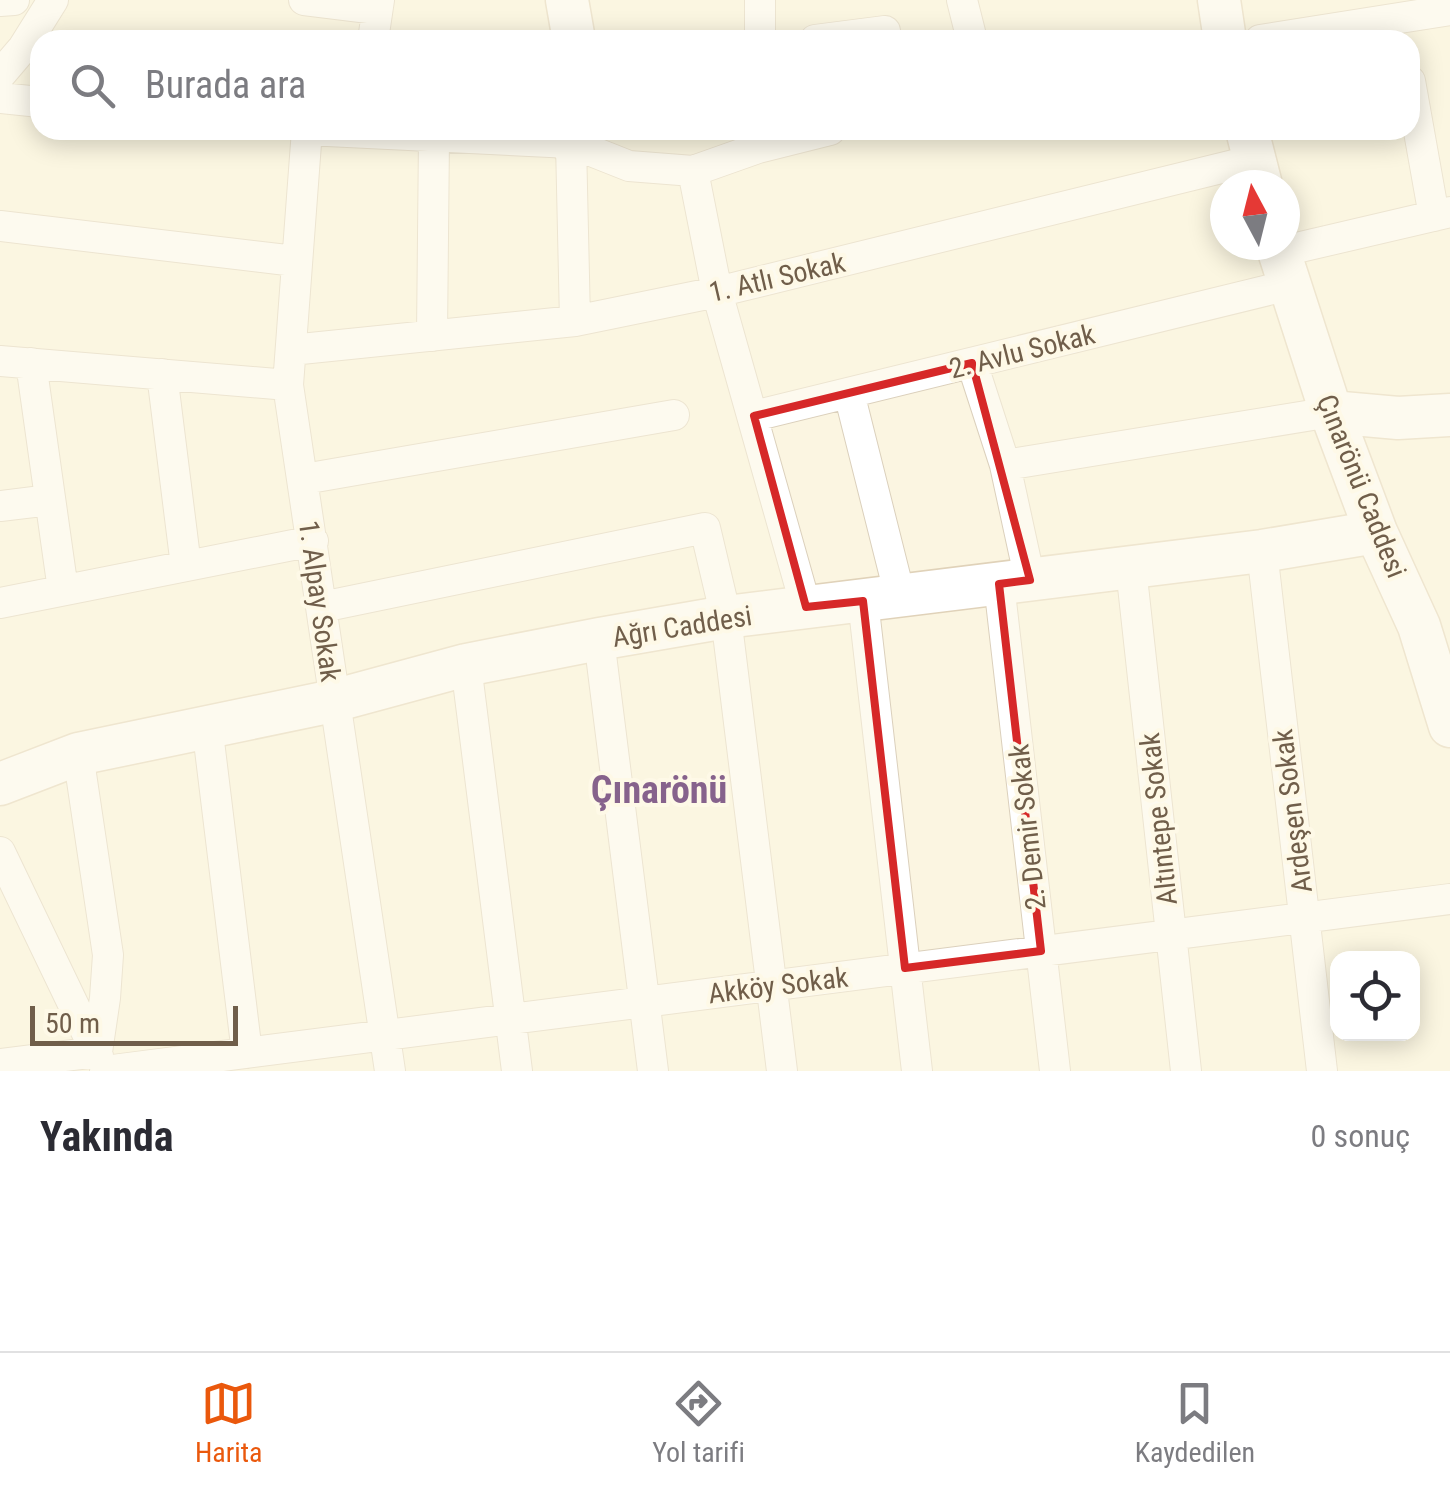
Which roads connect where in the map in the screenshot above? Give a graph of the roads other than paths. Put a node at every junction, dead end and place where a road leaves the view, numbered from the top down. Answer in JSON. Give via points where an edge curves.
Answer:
{"nodes":[{"id":1,"x":14,"y":0,"type":"edge"},
{"id":2,"x":54,"y":0,"type":"edge"},
{"id":3,"x":304,"y":0,"type":"edge"},
{"id":4,"x":567,"y":0,"type":"edge"},
{"id":5,"x":760,"y":0,"type":"edge"},
{"id":6,"x":962,"y":0,"type":"edge"},
{"id":7,"x":1219,"y":0,"type":"edge"},
{"id":8,"x":0,"y":1,"type":"edge"},
{"id":9,"x":378,"y":4,"type":"edge"},
{"id":10,"x":1450,"y":10,"type":"edge"},
{"id":11,"x":1399,"y":19,"type":"edge"},
{"id":12,"x":35,"y":30,"type":"edge"},
{"id":13,"x":374,"y":30,"type":"edge"},
{"id":14,"x":572,"y":30,"type":"edge"},
{"id":15,"x":760,"y":30,"type":"edge"},
{"id":16,"x":970,"y":30,"type":"edge"},
{"id":17,"x":1224,"y":30,"type":"edge"},
{"id":18,"x":1326,"y":30,"type":"edge"},
{"id":19,"x":30,"y":37,"type":"edge"},
{"id":20,"x":0,"y":75,"type":"edge"},
{"id":21,"x":0,"y":98,"type":"edge"},
{"id":22,"x":30,"y":101,"type":"edge"},
{"id":23,"x":1420,"y":123,"type":"edge"},
{"id":24,"x":306,"y":140,"type":"edge"},
{"id":25,"x":434,"y":140,"type":"edge"},
{"id":26,"x":572,"y":140,"type":"edge"},
{"id":27,"x":578,"y":140,"type":"edge"},
{"id":28,"x":756,"y":140,"type":"edge"},
{"id":29,"x":1254,"y":158,"type":"edge"},
{"id":30,"x":693,"y":170,"type":"junction"},
{"id":31,"x":1442,"y":214,"type":"edge"},
{"id":32,"x":0,"y":226,"type":"edge"},
{"id":33,"x":295,"y":261,"type":"junction"},
{"id":34,"x":1282,"y":261,"type":"edge"},
{"id":35,"x":717,"y":292,"type":"junction"},
{"id":36,"x":575,"y":322,"type":"junction"},
{"id":37,"x":432,"y":336,"type":"junction"},
{"id":38,"x":291,"y":350,"type":"junction"},
{"id":39,"x":15,"y":362,"type":"edge"},
{"id":40,"x":972,"y":363,"type":"junction"},
{"id":41,"x":162,"y":374,"type":"junction"},
{"id":42,"x":288,"y":384,"type":"junction"},
{"id":43,"x":849,"y":393,"type":"junction"},
{"id":44,"x":1331,"y":412,"type":"junction"},
{"id":45,"x":1450,"y":415,"type":"edge"},
{"id":46,"x":674,"y":416,"type":"dead end"},
{"id":47,"x":754,"y":416,"type":"junction"},
{"id":48,"x":1398,"y":418,"type":"junction"},
{"id":49,"x":1450,"y":442,"type":"edge"},
{"id":50,"x":1005,"y":465,"type":"junction"},
{"id":51,"x":304,"y":480,"type":"junction"},
{"id":52,"x":50,"y":500,"type":"junction"},
{"id":53,"x":0,"y":506,"type":"edge"},
{"id":54,"x":1376,"y":532,"type":"junction"},
{"id":55,"x":312,"y":541,"type":"junction"},
{"id":56,"x":1262,"y":551,"type":"junction"},
{"id":57,"x":186,"y":566,"type":"junction"},
{"id":58,"x":1130,"y":568,"type":"junction"},
{"id":59,"x":1015,"y":582,"type":"junction"},
{"id":60,"x":63,"y":590,"type":"junction"},
{"id":61,"x":882,"y":598,"type":"junction"},
{"id":62,"x":0,"y":603,"type":"edge"},
{"id":63,"x":322,"y":606,"type":"junction"},
{"id":64,"x":806,"y":607,"type":"junction"},
{"id":65,"x":726,"y":617,"type":"junction"},
{"id":66,"x":600,"y":639,"type":"junction"},
{"id":67,"x":466,"y":665,"type":"junction"},
{"id":68,"x":333,"y":701,"type":"junction"},
{"id":69,"x":207,"y":725,"type":"junction"},
{"id":70,"x":1450,"y":726,"type":"edge"},
{"id":71,"x":78,"y":754,"type":"junction"},
{"id":72,"x":0,"y":784,"type":"edge"},
{"id":73,"x":0,"y":852,"type":"edge"},
{"id":74,"x":8,"y":889,"type":"edge"},
{"id":75,"x":1450,"y":899,"type":"edge"},
{"id":76,"x":1304,"y":917,"type":"junction"},
{"id":77,"x":1171,"y":935,"type":"junction"},
{"id":78,"x":1041,"y":951,"type":"junction"},
{"id":79,"x":905,"y":968,"type":"junction"},
{"id":80,"x":772,"y":986,"type":"junction"},
{"id":81,"x":645,"y":1002,"type":"junction"},
{"id":82,"x":511,"y":1019,"type":"junction"},
{"id":83,"x":385,"y":1035,"type":"junction"},
{"id":84,"x":258,"y":1058,"type":"edge"},
{"id":85,"x":0,"y":1064,"type":"edge"},
{"id":86,"x":103,"y":1065,"type":"edge"},
{"id":87,"x":390,"y":1071,"type":"edge"},
{"id":88,"x":518,"y":1071,"type":"edge"},
{"id":89,"x":653,"y":1071,"type":"edge"},
{"id":90,"x":782,"y":1071,"type":"edge"},
{"id":91,"x":917,"y":1071,"type":"edge"},
{"id":92,"x":1054,"y":1071,"type":"edge"},
{"id":93,"x":1186,"y":1071,"type":"edge"},
{"id":94,"x":1322,"y":1071,"type":"edge"}],
"edges":[{"from":1,"to":8,"type":"street"},
{"from":2,"to":12,"type":"street"},
{"from":3,"to":9,"type":"street"},
{"from":4,"to":14,"type":"street"},
{"from":5,"to":15,"type":"street"},
{"from":6,"to":16,"type":"street"},
{"from":7,"to":17,"type":"street"},
{"from":9,"to":13,"type":"street"},
{"from":10,"to":11,"type":"street"},
{"from":11,"to":18,"type":"street"},
{"from":19,"to":20,"type":"street"},
{"from":21,"to":22,"type":"street"},
{"from":23,"to":31,"type":"street"},
{"from":24,"to":33,"type":"street","name":"1. Alpay Sokak"},
{"from":25,"to":37,"type":"street"},
{"from":26,"to":36,"type":"street"},
{"from":27,"to":30,"type":"street","via":[[630,166]]},
{"from":28,"to":30,"type":"street"},
{"from":29,"to":35,"type":"street","name":"1. Atlı Sokak"},
{"from":30,"to":35,"type":"street"},
{"from":31,"to":34,"type":"street","name":"2. Avlu Sokak"},
{"from":32,"to":33,"type":"street"},
{"from":33,"to":38,"type":"street","name":"1. Alpay Sokak"},
{"from":34,"to":40,"type":"street","name":"2. Avlu Sokak"},
{"from":34,"to":44,"type":"street","name":"Çınarönü Caddesi"},
{"from":35,"to":36,"type":"street","name":"1. Atlı Sokak"},
{"from":35,"to":47,"type":"street"},
{"from":36,"to":37,"type":"street","name":"1. Atlı Sokak"},
{"from":37,"to":38,"type":"street","name":"1. Atlı Sokak"},
{"from":38,"to":42,"type":"street","name":"1. Alpay Sokak"},
{"from":39,"to":41,"type":"street"},
{"from":39,"to":52,"type":"street"},
{"from":40,"to":43,"type":"street","name":"2. Avlu Sokak"},
{"from":40,"to":50,"type":"street","name":"2. Demir Sokak"},
{"from":41,"to":42,"type":"street"},
{"from":41,"to":57,"type":"street"},
{"from":42,"to":51,"type":"street","name":"1. Alpay Sokak"},
{"from":43,"to":47,"type":"street","name":"2. Avlu Sokak"},
{"from":43,"to":61,"type":"street"},
{"from":44,"to":48,"type":"street"},
{"from":44,"to":50,"type":"street"},
{"from":44,"to":54,"type":"street","name":"Çınarönü Caddesi"},
{"from":45,"to":48,"type":"street"},
{"from":46,"to":51,"type":"street"},
{"from":47,"to":64,"type":"street"},
{"from":48,"to":49,"type":"street"},
{"from":50,"to":59,"type":"street","name":"2. Demir Sokak"},
{"from":51,"to":55,"type":"street","name":"1. Alpay Sokak"},
{"from":52,"to":53,"type":"street"},
{"from":52,"to":60,"type":"street"},
{"from":54,"to":56,"type":"street","name":"Ağrı Caddesi"},
{"from":54,"to":70,"type":"street","name":"Çınarönü Caddesi","via":[[1420,626]]},
{"from":55,"to":57,"type":"street"},
{"from":55,"to":63,"type":"street","name":"1. Alpay Sokak"},
{"from":56,"to":58,"type":"street","name":"Ağrı Caddesi"},
{"from":56,"to":76,"type":"street","name":"Ardeşen Sokak"},
{"from":57,"to":60,"type":"street"},
{"from":58,"to":59,"type":"street","name":"Ağrı Caddesi"},
{"from":58,"to":77,"type":"street","name":"Altıntepe Sokak"},
{"from":59,"to":61,"type":"street","name":"Ağrı Caddesi"},
{"from":59,"to":78,"type":"street","name":"2. Demir Sokak"},
{"from":60,"to":62,"type":"street"},
{"from":61,"to":64,"type":"street","name":"Ağrı Caddesi"},
{"from":61,"to":79,"type":"street"},
{"from":63,"to":65,"type":"street","via":[[705,528]]},
{"from":63,"to":68,"type":"street","name":"1. Alpay Sokak"},
{"from":64,"to":65,"type":"street","name":"Ağrı Caddesi"},
{"from":65,"to":66,"type":"street","name":"Ağrı Caddesi"},
{"from":65,"to":80,"type":"street"},
{"from":66,"to":67,"type":"street","name":"Ağrı Caddesi"},
{"from":66,"to":81,"type":"street"},
{"from":67,"to":68,"type":"street","name":"Ağrı Caddesi"},
{"from":67,"to":82,"type":"street"},
{"from":68,"to":69,"type":"street","name":"Ağrı Caddesi"},
{"from":68,"to":83,"type":"street","name":"1. Alpay Sokak"},
{"from":69,"to":71,"type":"street","name":"Ağrı Caddesi"},
{"from":69,"to":84,"type":"street"},
{"from":71,"to":72,"type":"street","name":"Ağrı Caddesi"},
{"from":71,"to":86,"type":"street","via":[[108,956]]},
{"from":73,"to":74,"type":"street"},
{"from":74,"to":86,"type":"street"},
{"from":75,"to":76,"type":"street","name":"Akköy Sokak"},
{"from":76,"to":77,"type":"street","name":"Akköy Sokak"},
{"from":76,"to":94,"type":"street","name":"Ardeşen Sokak"},
{"from":77,"to":78,"type":"street","name":"Akköy Sokak"},
{"from":77,"to":93,"type":"street","name":"Altıntepe Sokak"},
{"from":78,"to":79,"type":"street","name":"Akköy Sokak"},
{"from":78,"to":92,"type":"street","name":"2. Demir Sokak"},
{"from":79,"to":80,"type":"street","name":"Akköy Sokak"},
{"from":79,"to":91,"type":"street"},
{"from":80,"to":81,"type":"street","name":"Akköy Sokak"},
{"from":80,"to":90,"type":"street"},
{"from":81,"to":82,"type":"street","name":"Akköy Sokak"},
{"from":81,"to":89,"type":"street"},
{"from":82,"to":83,"type":"street","name":"Akköy Sokak"},
{"from":82,"to":88,"type":"street"},
{"from":83,"to":84,"type":"street","name":"Akköy Sokak"},
{"from":83,"to":87,"type":"street","name":"1. Alpay Sokak"},
{"from":84,"to":86,"type":"street","name":"Akköy Sokak"},
{"from":85,"to":86,"type":"street","name":"Akköy Sokak"}]}
